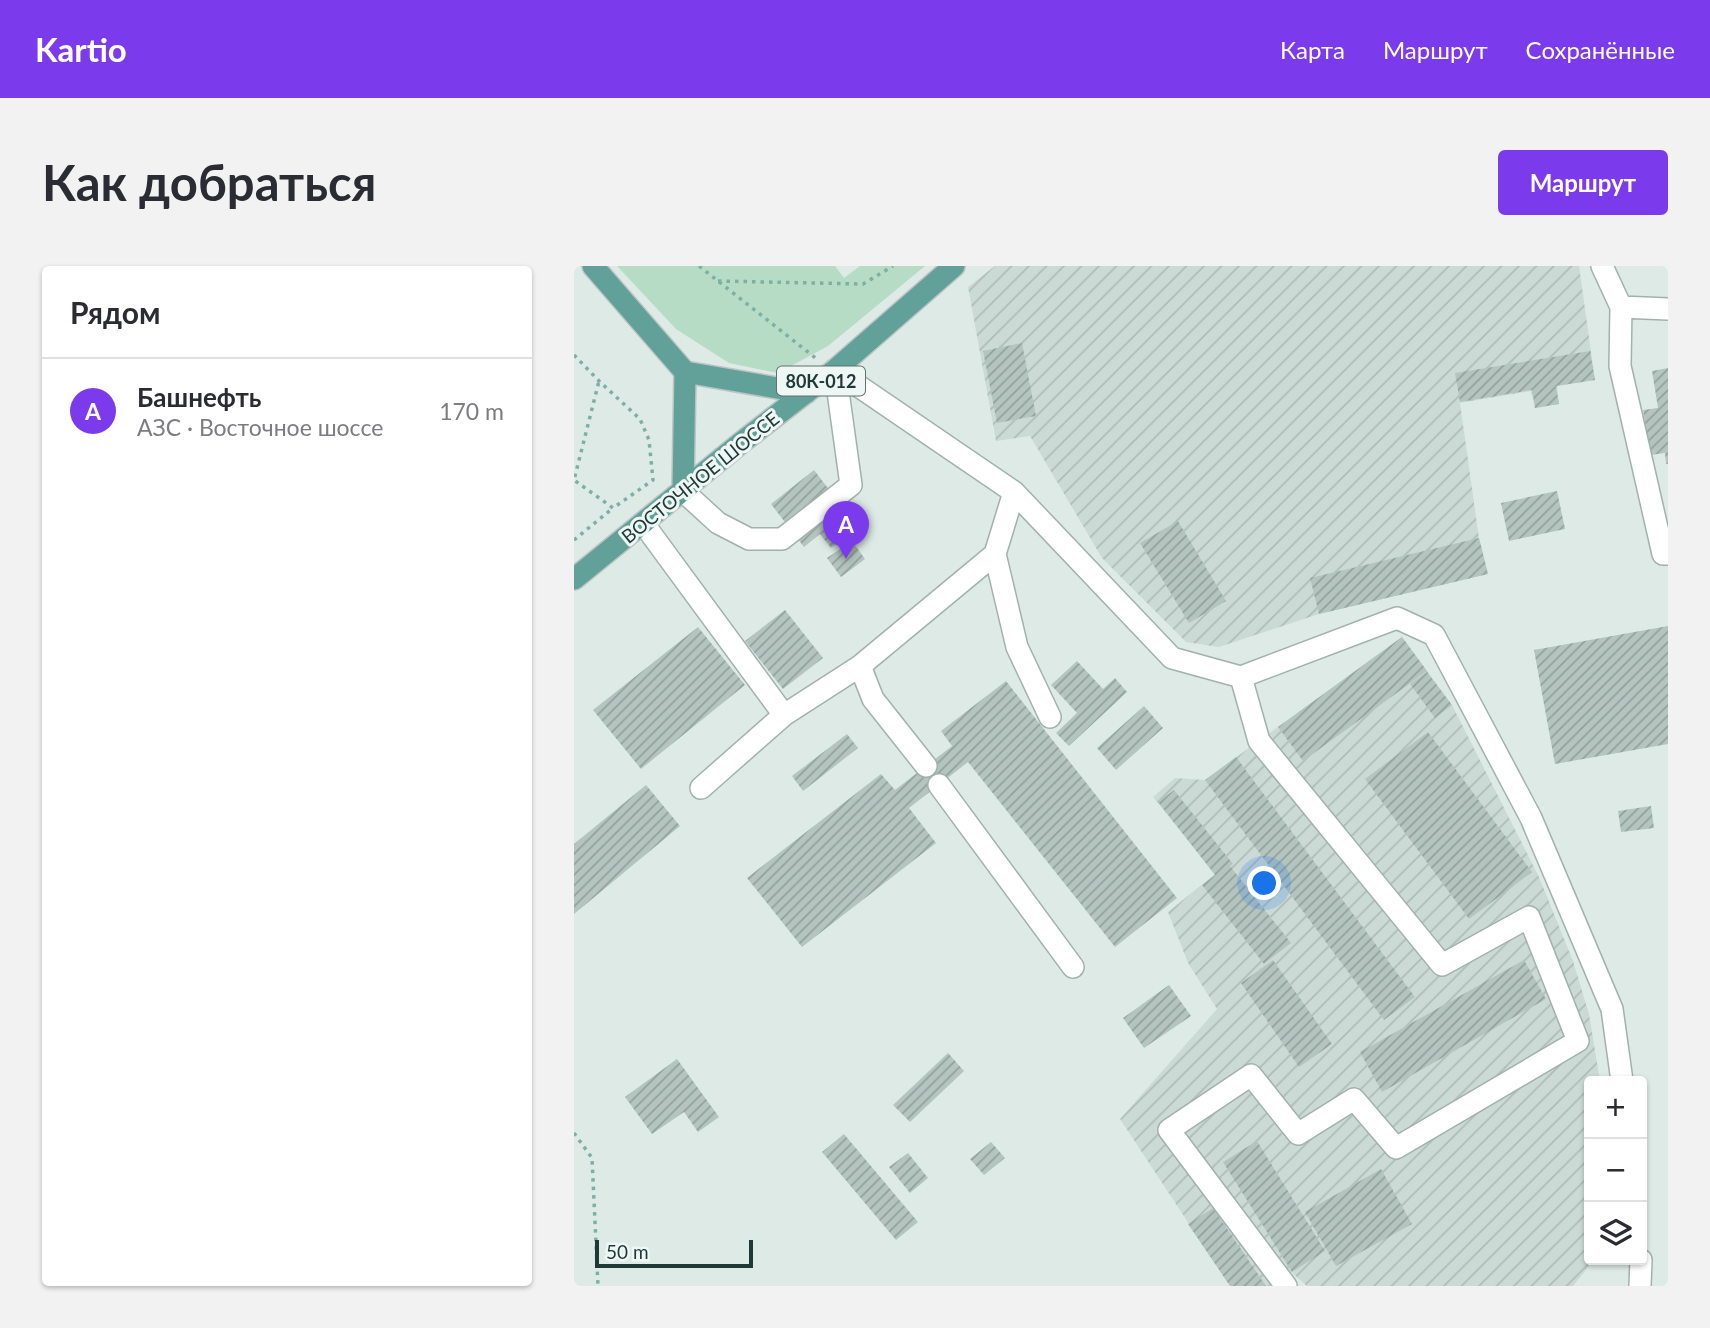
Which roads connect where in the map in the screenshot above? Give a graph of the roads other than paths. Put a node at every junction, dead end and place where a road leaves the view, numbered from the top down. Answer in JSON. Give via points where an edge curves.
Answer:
{"nodes":[{"id":1,"x":593,"y":266,"type":"edge"},
{"id":2,"x":954,"y":266,"type":"edge"},
{"id":3,"x":1602,"y":266,"type":"edge"},
{"id":4,"x":1621,"y":307,"type":"junction"},
{"id":5,"x":1668,"y":309,"type":"edge"},
{"id":6,"x":835,"y":370,"type":"junction"},
{"id":7,"x":685,"y":372,"type":"junction"},
{"id":8,"x":806,"y":393,"type":"junction"},
{"id":9,"x":683,"y":491,"type":"junction"},
{"id":10,"x":1014,"y":492,"type":"junction"},
{"id":11,"x":643,"y":523,"type":"junction"},
{"id":12,"x":995,"y":554,"type":"junction"},
{"id":13,"x":1668,"y":555,"type":"edge"},
{"id":14,"x":574,"y":579,"type":"edge"},
{"id":15,"x":860,"y":666,"type":"junction"},
{"id":16,"x":1241,"y":677,"type":"junction"},
{"id":17,"x":784,"y":715,"type":"junction"},
{"id":18,"x":1050,"y":717,"type":"dead end"},
{"id":19,"x":926,"y":766,"type":"dead end"},
{"id":20,"x":939,"y":785,"type":"dead end"},
{"id":21,"x":701,"y":788,"type":"dead end"},
{"id":22,"x":1073,"y":967,"type":"dead end"},
{"id":23,"x":1621,"y":1076,"type":"edge"},
{"id":24,"x":1641,"y":1265,"type":"edge"},
{"id":25,"x":1286,"y":1286,"type":"edge"},
{"id":26,"x":1640,"y":1286,"type":"edge"}],
"edges":[{"from":1,"to":7,"type":"main road"},
{"from":2,"to":6,"type":"main road","name":"ВОСТОЧНОЕ ШОССЕ","number":"80К-012"},
{"from":3,"to":4,"type":"street"},
{"from":4,"to":5,"type":"street"},
{"from":4,"to":13,"type":"street","via":[[1620,366],[1663,554]]},
{"from":6,"to":8,"type":"main road","name":"ВОСТОЧНОЕ ШОССЕ","number":"80К-012"},
{"from":6,"to":9,"type":"street","via":[[851,485],[782,539],[749,538],[718,523]]},
{"from":6,"to":10,"type":"street"},
{"from":7,"to":8,"type":"main road"},
{"from":7,"to":9,"type":"main road"},
{"from":8,"to":9,"type":"main road","name":"ВОСТОЧНОЕ ШОССЕ","number":"80К-012"},
{"from":9,"to":11,"type":"main road","name":"ВОСТОЧНОЕ ШОССЕ","number":"80К-012"},
{"from":10,"to":12,"type":"street"},
{"from":10,"to":16,"type":"street","via":[[1172,658]]},
{"from":11,"to":14,"type":"main road","name":"ВОСТОЧНОЕ ШОССЕ","number":"80К-012"},
{"from":11,"to":17,"type":"street"},
{"from":12,"to":15,"type":"street"},
{"from":12,"to":18,"type":"street","via":[[1017,647]]},
{"from":15,"to":17,"type":"street"},
{"from":15,"to":19,"type":"street","via":[[873,699]]},
{"from":16,"to":23,"type":"street","via":[[1397,618],[1434,635],[1531,818],[1612,1009]]},
{"from":16,"to":25,"type":"street","via":[[1259,741],[1442,965],[1530,917],[1578,1041],[1396,1148],[1354,1099],[1298,1134],[1251,1075],[1169,1130]]},
{"from":17,"to":21,"type":"street"},
{"from":20,"to":22,"type":"street"},
{"from":24,"to":26,"type":"street"}]}
